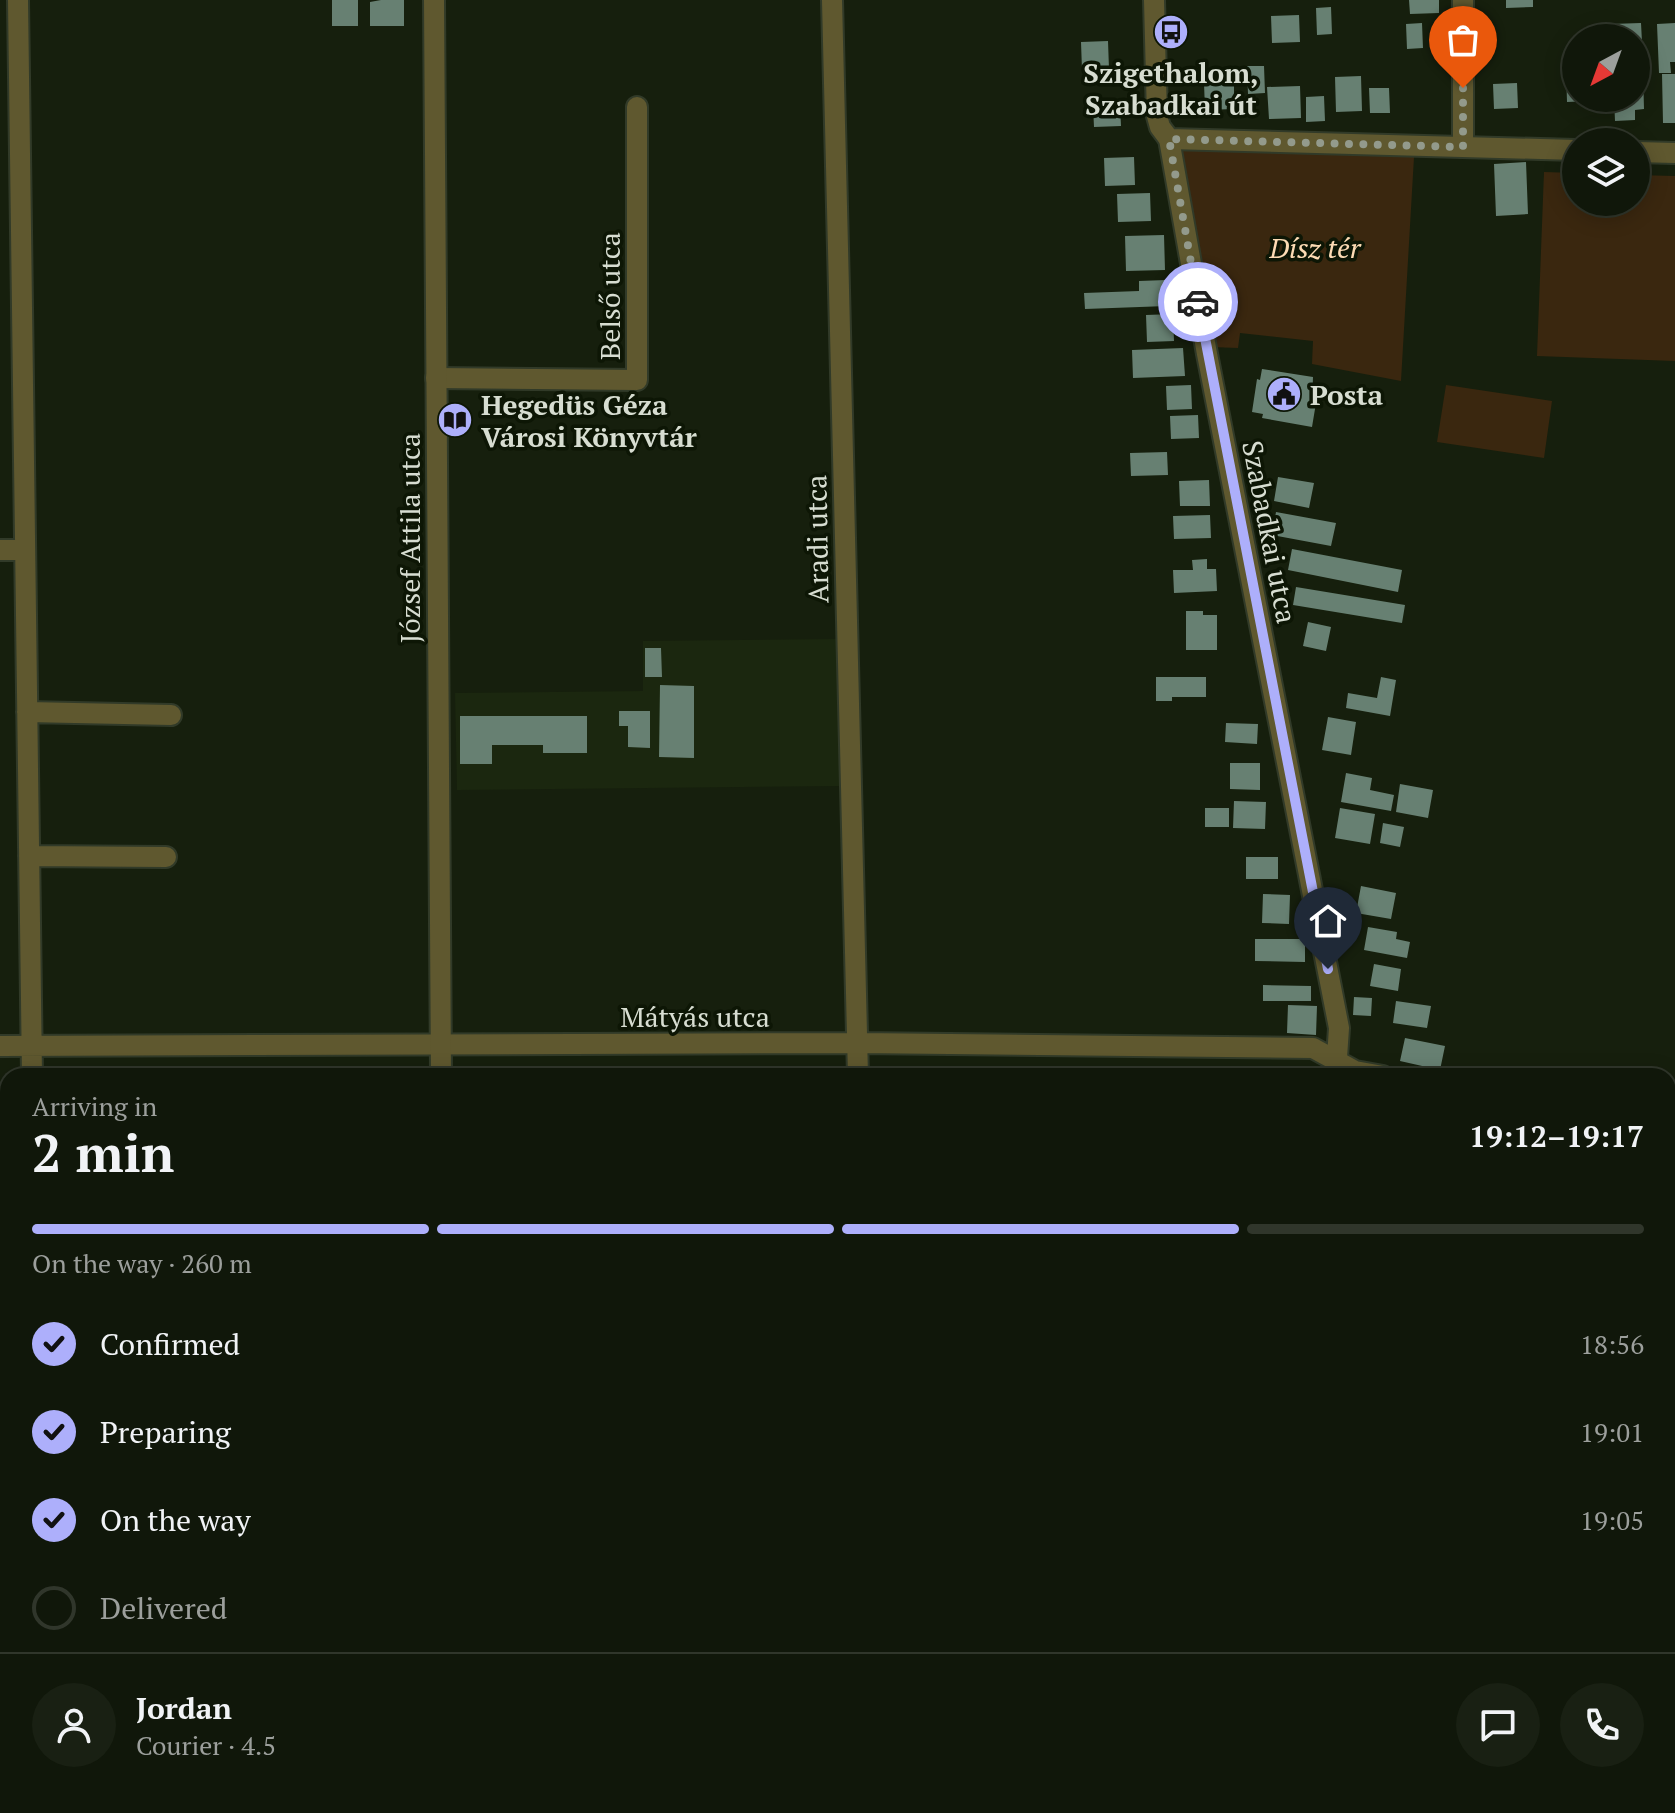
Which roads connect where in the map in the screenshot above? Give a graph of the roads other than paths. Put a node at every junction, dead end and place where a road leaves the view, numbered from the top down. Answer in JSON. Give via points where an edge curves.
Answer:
{"nodes":[{"id":1,"x":18,"y":0,"type":"edge"},
{"id":2,"x":434,"y":0,"type":"edge"},
{"id":3,"x":832,"y":0,"type":"edge"},
{"id":4,"x":1154,"y":0,"type":"edge"},
{"id":5,"x":1463,"y":0,"type":"edge"},
{"id":6,"x":637,"y":107,"type":"dead end"},
{"id":7,"x":1169,"y":139,"type":"junction"},
{"id":8,"x":1463,"y":147,"type":"junction"},
{"id":9,"x":1562,"y":150,"type":"edge"},
{"id":10,"x":1650,"y":152,"type":"edge"},
{"id":11,"x":1675,"y":153,"type":"edge"},
{"id":12,"x":436,"y":378,"type":"junction"},
{"id":13,"x":0,"y":550,"type":"edge"},
{"id":14,"x":25,"y":550,"type":"junction"},
{"id":15,"x":27,"y":712,"type":"junction"},
{"id":16,"x":171,"y":715,"type":"dead end"},
{"id":17,"x":29,"y":856,"type":"junction"},
{"id":18,"x":166,"y":857,"type":"dead end"},
{"id":19,"x":858,"y":1043,"type":"junction"},
{"id":20,"x":441,"y":1045,"type":"junction"},
{"id":21,"x":0,"y":1046,"type":"edge"},
{"id":22,"x":31,"y":1047,"type":"junction"},
{"id":23,"x":32,"y":1068,"type":"edge"},
{"id":24,"x":441,"y":1068,"type":"edge"},
{"id":25,"x":858,"y":1068,"type":"edge"},
{"id":26,"x":1336,"y":1068,"type":"edge"},
{"id":27,"x":1337,"y":1068,"type":"edge"}],
"edges":[{"from":1,"to":14,"type":"street"},
{"from":2,"to":12,"type":"street","name":"József Attila utca"},
{"from":3,"to":19,"type":"street","name":"Aradi utca"},
{"from":4,"to":7,"type":"street","name":"Szabadkai utca","via":[[1157,116]]},
{"from":5,"to":8,"type":"street"},
{"from":6,"to":12,"type":"street","name":"Belső utca","via":[[637,380]]},
{"from":7,"to":8,"type":"street"},
{"from":7,"to":27,"type":"street","name":"Szabadkai utca","via":[[1339,1028]]},
{"from":8,"to":9,"type":"street"},
{"from":10,"to":11,"type":"street"},
{"from":12,"to":20,"type":"street","name":"József Attila utca"},
{"from":13,"to":14,"type":"street"},
{"from":14,"to":15,"type":"street"},
{"from":15,"to":16,"type":"street"},
{"from":15,"to":17,"type":"street"},
{"from":17,"to":18,"type":"street"},
{"from":17,"to":22,"type":"street"},
{"from":19,"to":20,"type":"street","name":"Mátyás utca"},
{"from":19,"to":25,"type":"street","name":"Aradi utca"},
{"from":19,"to":26,"type":"street","name":"Mátyás utca","via":[[1313,1048]]},
{"from":20,"to":22,"type":"street","name":"Mátyás utca"},
{"from":20,"to":24,"type":"street","name":"József Attila utca"},
{"from":21,"to":22,"type":"street","name":"Mátyás utca"},
{"from":22,"to":23,"type":"street"}]}
